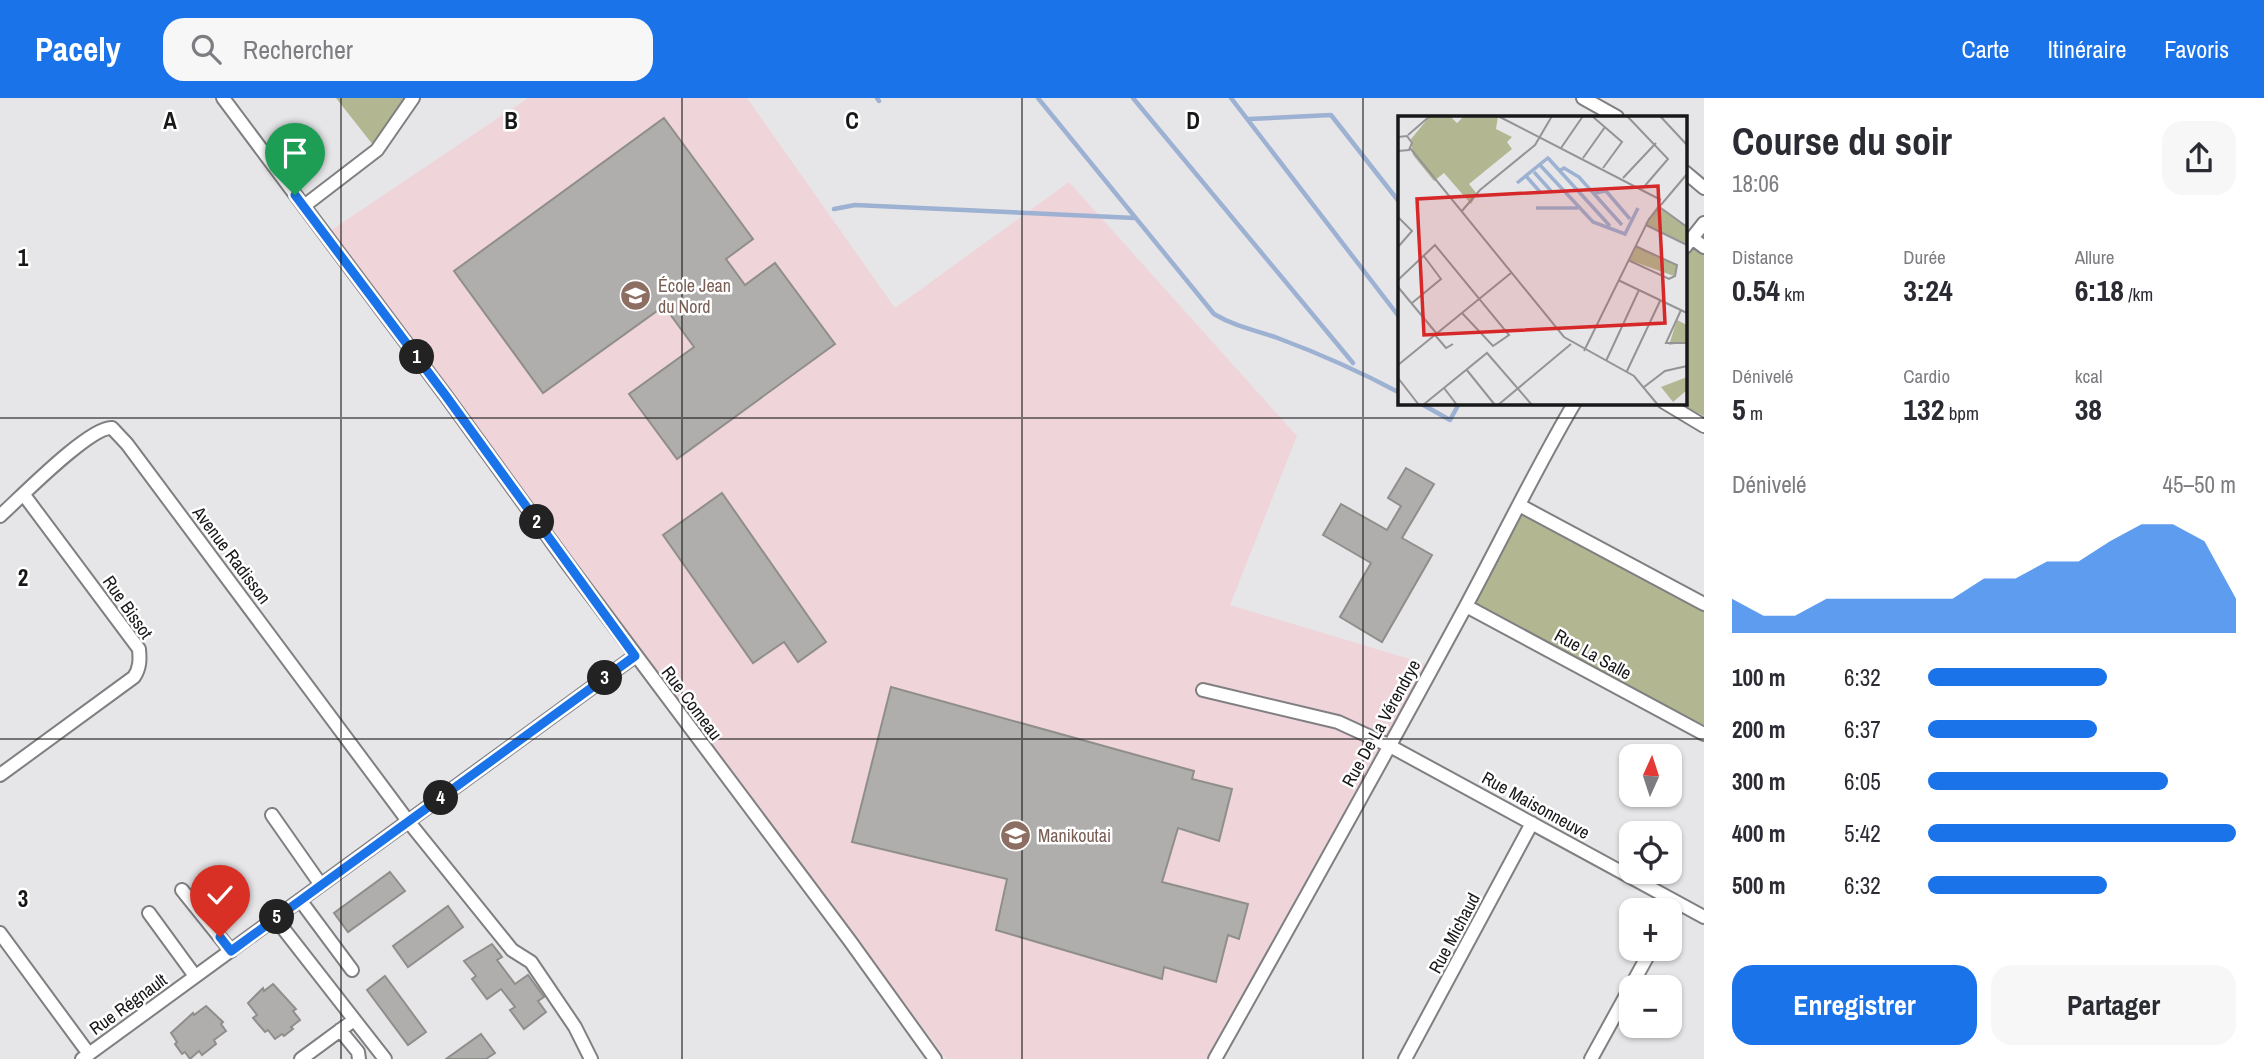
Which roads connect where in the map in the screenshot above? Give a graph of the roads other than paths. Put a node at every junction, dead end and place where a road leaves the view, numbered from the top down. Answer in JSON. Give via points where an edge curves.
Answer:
{"nodes":[{"id":1,"x":223,"y":98,"type":"edge"},
{"id":2,"x":413,"y":98,"type":"edge"},
{"id":3,"x":1583,"y":98,"type":"edge"},
{"id":4,"x":1601,"y":102,"type":"edge"},
{"id":5,"x":1616,"y":116,"type":"edge"},
{"id":6,"x":1686,"y":173,"type":"edge"},
{"id":7,"x":1704,"y":188,"type":"edge"},
{"id":8,"x":303,"y":206,"type":"junction"},
{"id":9,"x":1704,"y":223,"type":"edge"},
{"id":10,"x":1689,"y":243,"type":"edge"},
{"id":11,"x":1704,"y":247,"type":"edge"},
{"id":12,"x":1574,"y":404,"type":"edge"},
{"id":13,"x":1667,"y":404,"type":"edge"},
{"id":14,"x":1704,"y":426,"type":"edge"},
{"id":15,"x":24,"y":495,"type":"junction"},
{"id":16,"x":1518,"y":505,"type":"junction"},
{"id":17,"x":0,"y":516,"type":"edge"},
{"id":18,"x":1704,"y":604,"type":"edge"},
{"id":19,"x":1466,"y":606,"type":"junction"},
{"id":20,"x":635,"y":656,"type":"junction"},
{"id":21,"x":1203,"y":690,"type":"dead end"},
{"id":22,"x":1704,"y":734,"type":"edge"},
{"id":23,"x":1388,"y":745,"type":"junction"},
{"id":24,"x":0,"y":775,"type":"edge"},
{"id":25,"x":272,"y":815,"type":"dead end"},
{"id":26,"x":408,"y":821,"type":"junction"},
{"id":27,"x":1532,"y":823,"type":"junction"},
{"id":28,"x":321,"y":885,"type":"junction"},
{"id":29,"x":181,"y":890,"type":"dead end"},
{"id":30,"x":1668,"y":898,"type":"edge"},
{"id":31,"x":300,"y":900,"type":"junction"},
{"id":32,"x":1682,"y":906,"type":"edge"},
{"id":33,"x":149,"y":913,"type":"dead end"},
{"id":34,"x":1704,"y":917,"type":"edge"},
{"id":35,"x":275,"y":918,"type":"junction"},
{"id":36,"x":0,"y":933,"type":"edge"},
{"id":37,"x":231,"y":951,"type":"junction"},
{"id":38,"x":1645,"y":961,"type":"edge"},
{"id":39,"x":352,"y":970,"type":"dead end"},
{"id":40,"x":195,"y":976,"type":"junction"},
{"id":41,"x":354,"y":1020,"type":"junction"},
{"id":42,"x":340,"y":1030,"type":"junction"},
{"id":43,"x":86,"y":1056,"type":"edge"},
{"id":44,"x":301,"y":1059,"type":"edge"},
{"id":45,"x":359,"y":1059,"type":"edge"},
{"id":46,"x":385,"y":1059,"type":"edge"},
{"id":47,"x":591,"y":1059,"type":"edge"},
{"id":48,"x":935,"y":1059,"type":"edge"},
{"id":49,"x":1215,"y":1059,"type":"edge"},
{"id":50,"x":1405,"y":1059,"type":"edge"},
{"id":51,"x":1591,"y":1059,"type":"edge"}],
"edges":[{"from":1,"to":8,"type":"street","name":"Rue Comeau"},
{"from":2,"to":8,"type":"street","via":[[377,150]]},
{"from":3,"to":4,"type":"street"},
{"from":4,"to":5,"type":"street"},
{"from":6,"to":7,"type":"street"},
{"from":8,"to":20,"type":"street","name":"Rue Comeau"},
{"from":9,"to":10,"type":"street"},
{"from":10,"to":11,"type":"street"},
{"from":12,"to":16,"type":"street","name":"Rue De La Vérendrye"},
{"from":13,"to":14,"type":"street"},
{"from":15,"to":17,"type":"street","name":"Avenue Radisson"},
{"from":15,"to":24,"type":"street","name":"Rue Bissot","via":[[116,616],[139,649],[140,659],[134,677]]},
{"from":15,"to":26,"type":"street","name":"Avenue Radisson","via":[[98,430],[112,428]]},
{"from":16,"to":18,"type":"street"},
{"from":16,"to":19,"type":"street","name":"Rue De La Vérendrye"},
{"from":19,"to":22,"type":"street","name":"Rue La Salle"},
{"from":19,"to":23,"type":"street","name":"Rue De La Vérendrye"},
{"from":20,"to":26,"type":"street","name":"Rue Régnault"},
{"from":20,"to":48,"type":"street","name":"Rue Comeau"},
{"from":21,"to":23,"type":"street","name":"Rue Maisonneuve","via":[[1338,722]]},
{"from":23,"to":27,"type":"street","name":"Rue Maisonneuve"},
{"from":23,"to":49,"type":"street","name":"Rue De La Vérendrye"},
{"from":25,"to":28,"type":"street"},
{"from":26,"to":28,"type":"street","name":"Rue Régnault"},
{"from":26,"to":47,"type":"street","via":[[512,950],[531,962]]},
{"from":27,"to":30,"type":"street","name":"Rue Maisonneuve"},
{"from":27,"to":50,"type":"street","name":"Rue Michaud"},
{"from":28,"to":31,"type":"street","name":"Rue Régnault"},
{"from":29,"to":37,"type":"street"},
{"from":31,"to":35,"type":"street","name":"Rue Régnault"},
{"from":31,"to":39,"type":"street"},
{"from":32,"to":34,"type":"street","name":"Rue Maisonneuve"},
{"from":33,"to":40,"type":"street"},
{"from":35,"to":37,"type":"street","name":"Rue Régnault"},
{"from":35,"to":41,"type":"street"},
{"from":36,"to":43,"type":"street"},
{"from":37,"to":40,"type":"street","name":"Rue Régnault"},
{"from":38,"to":51,"type":"street"},
{"from":40,"to":43,"type":"street","name":"Rue Régnault"},
{"from":41,"to":42,"type":"street"},
{"from":41,"to":46,"type":"street"},
{"from":42,"to":44,"type":"street"},
{"from":42,"to":45,"type":"street"}]}
